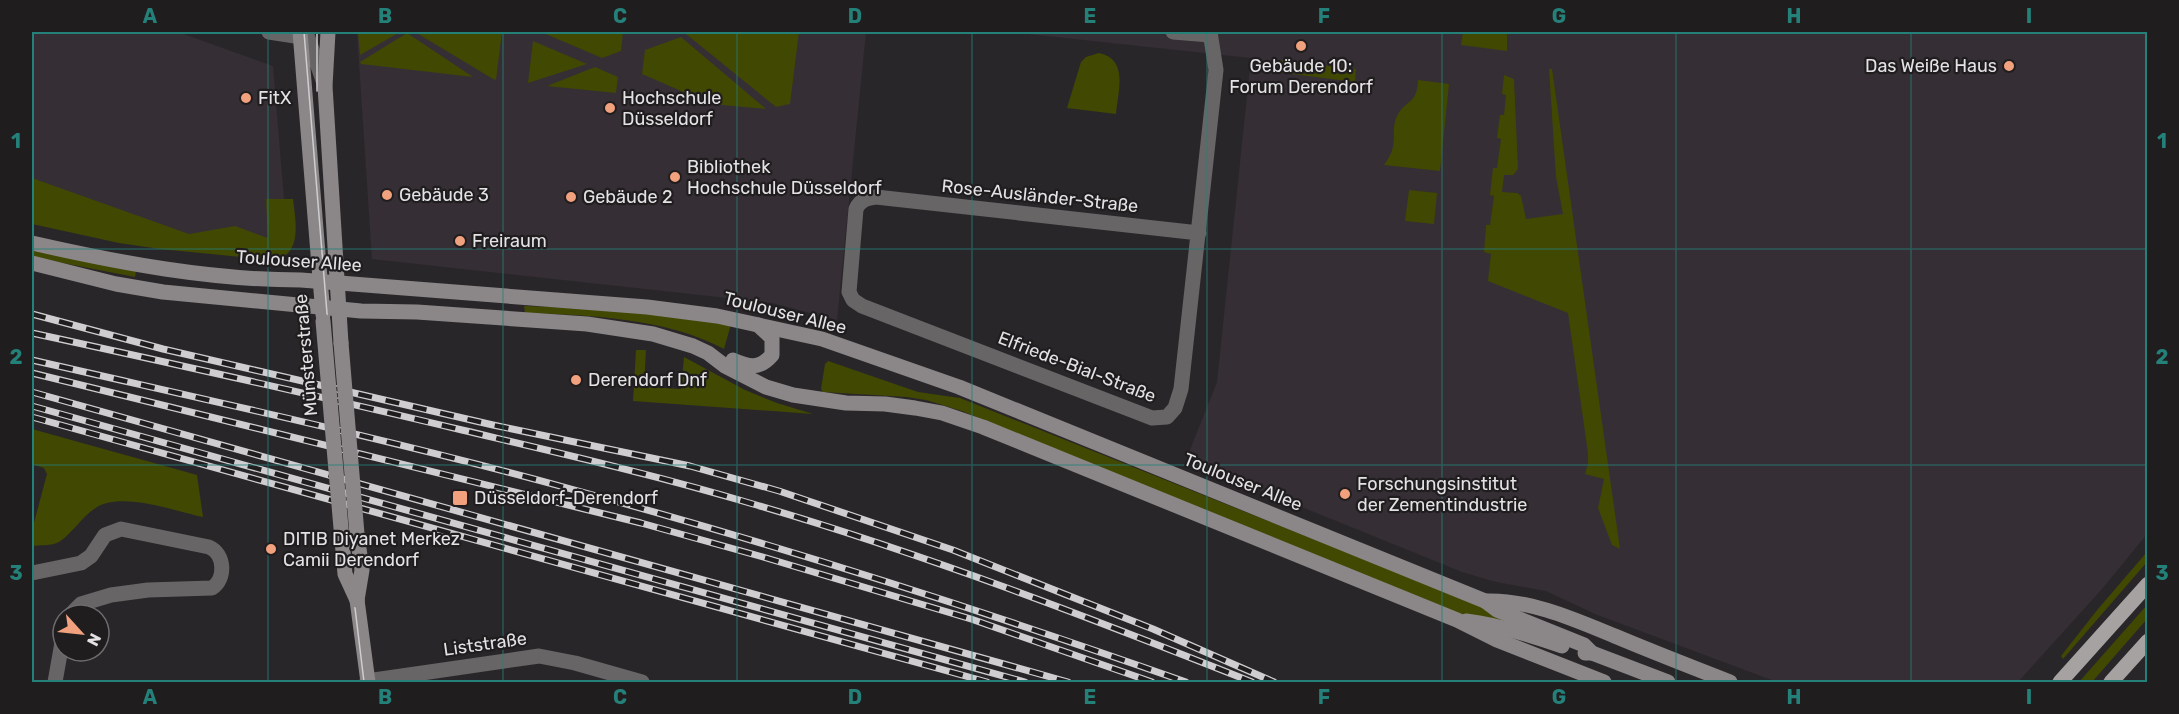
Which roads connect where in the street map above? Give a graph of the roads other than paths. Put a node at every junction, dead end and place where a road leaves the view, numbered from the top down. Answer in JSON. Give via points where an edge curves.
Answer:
{"nodes":[{"id":1,"x":269,"y":32,"type":"edge"},
{"id":2,"x":328,"y":32,"type":"edge"},
{"id":3,"x":1173,"y":32,"type":"edge"},
{"id":4,"x":1210,"y":33,"type":"edge"},
{"id":5,"x":300,"y":34,"type":"edge"},
{"id":6,"x":324,"y":86,"type":"junction"},
{"id":7,"x":876,"y":196,"type":"joint"},
{"id":8,"x":1199,"y":233,"type":"junction"},
{"id":9,"x":32,"y":243,"type":"edge"},
{"id":10,"x":32,"y":263,"type":"edge"},
{"id":11,"x":320,"y":282,"type":"junction"},
{"id":12,"x":336,"y":283,"type":"junction"},
{"id":13,"x":322,"y":314,"type":"junction"},
{"id":14,"x":338,"y":315,"type":"junction"},
{"id":15,"x":758,"y":325,"type":"junction"},
{"id":16,"x":708,"y":353,"type":"junction"},
{"id":17,"x":32,"y":573,"type":"edge"},
{"id":18,"x":2148,"y":584,"type":"edge"},
{"id":19,"x":357,"y":600,"type":"junction"},
{"id":20,"x":1485,"y":601,"type":"junction"},
{"id":21,"x":84,"y":603,"type":"edge"},
{"id":22,"x":1457,"y":620,"type":"junction"},
{"id":23,"x":2148,"y":641,"type":"edge"},
{"id":24,"x":1592,"y":653,"type":"junction"},
{"id":25,"x":58,"y":663,"type":"edge"},
{"id":26,"x":610,"y":678,"type":"edge"},
{"id":27,"x":55,"y":682,"type":"edge"},
{"id":28,"x":368,"y":682,"type":"edge"},
{"id":29,"x":642,"y":682,"type":"edge"},
{"id":30,"x":1604,"y":682,"type":"edge"},
{"id":31,"x":1668,"y":682,"type":"edge"},
{"id":32,"x":1730,"y":682,"type":"edge"},
{"id":33,"x":2060,"y":682,"type":"edge"},
{"id":34,"x":2111,"y":682,"type":"edge"}],
"edges":[{"from":1,"to":5,"type":"street"},
{"from":2,"to":6,"type":"main road","name":"Münsterstraße"},
{"from":3,"to":4,"type":"street"},
{"from":4,"to":8,"type":"street","name":"Elfriede-Bial-Straße","via":[[1216,70]]},
{"from":5,"to":6,"type":"street","via":[[308,39]]},
{"from":5,"to":11,"type":"main road","name":"Münsterstraße"},
{"from":6,"to":12,"type":"main road","name":"Münsterstraße"},
{"from":7,"to":8,"type":"street","name":"Rose-Ausländer-Straße"},
{"from":7,"to":8,"type":"street","name":"Elfriede-Bial-Straße","via":[[863,200],[856,209],[849,292],[853,300],[1152,418],[1167,417],[1176,408],[1181,389]]},
{"from":9,"to":11,"type":"main road","name":"Toulouser Allee","via":[[168,270]]},
{"from":10,"to":13,"type":"main road","via":[[116,284]]},
{"from":11,"to":12,"type":"main road","name":"Toulouser Allee"},
{"from":11,"to":13,"type":"main road","name":"Münsterstraße"},
{"from":12,"to":14,"type":"main road","name":"Münsterstraße"},
{"from":12,"to":15,"type":"main road","name":"Toulouser Allee","via":[[647,307]]},
{"from":13,"to":14,"type":"main road"},
{"from":13,"to":19,"type":"main road","name":"Münsterstraße","bridge":true,"via":[[345,574]]},
{"from":14,"to":16,"type":"main road","via":[[439,313],[587,324],[653,334]]},
{"from":14,"to":19,"type":"main road","name":"Münsterstraße","bridge":true,"via":[[362,570]]},
{"from":15,"to":16,"type":"main road","via":[[773,343],[772,355],[763,364],[749,367]]},
{"from":15,"to":20,"type":"main road","name":"Toulouser Allee","via":[[822,339],[959,387]]},
{"from":16,"to":22,"type":"main road","via":[[766,387],[793,395],[846,404],[915,408],[983,427]]},
{"from":17,"to":21,"type":"street","via":[[81,563],[91,556],[105,535],[121,529],[215,549],[219,554],[222,567],[215,587],[148,590]]},
{"from":18,"to":33,"type":"main road"},
{"from":19,"to":28,"type":"main road","name":"Münsterstraße"},
{"from":20,"to":24,"type":"main road","via":[[1497,610],[1584,645]]},
{"from":20,"to":32,"type":"main road","via":[[1500,600],[1570,618]]},
{"from":22,"to":24,"type":"main road","via":[[1482,623]]},
{"from":22,"to":30,"type":"main road"},
{"from":23,"to":34,"type":"main road"},
{"from":24,"to":31,"type":"main road"},
{"from":25,"to":27,"type":"street"},
{"from":26,"to":28,"type":"street","name":"Liststraße","via":[[575,663],[539,656]]},
{"from":26,"to":29,"type":"street","name":"Liststraße"}]}
